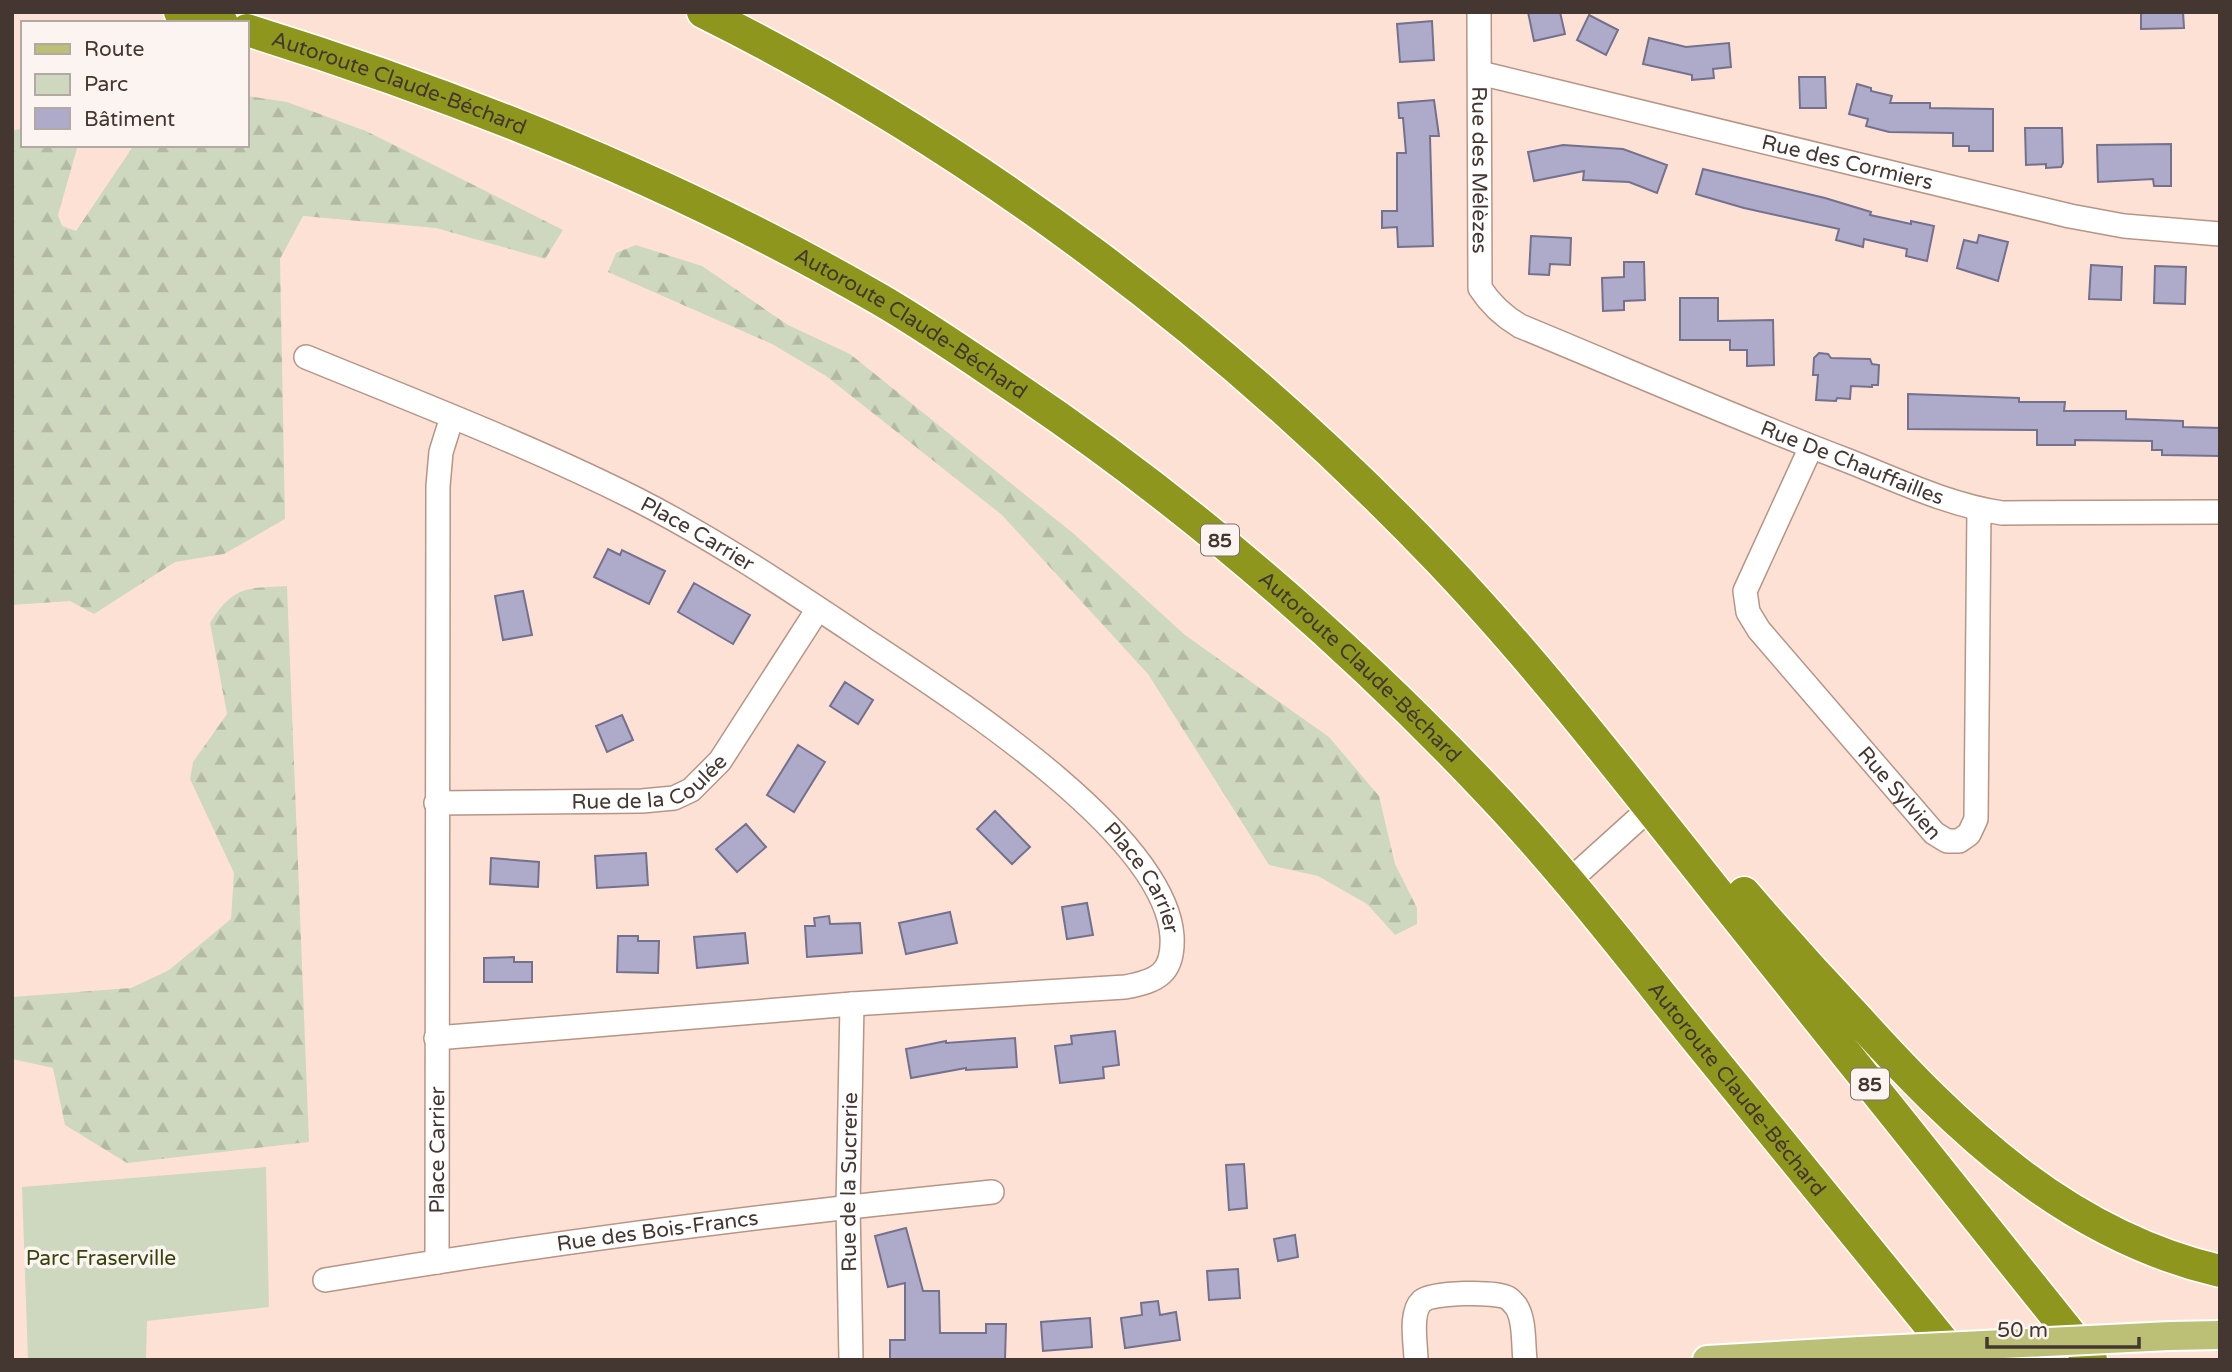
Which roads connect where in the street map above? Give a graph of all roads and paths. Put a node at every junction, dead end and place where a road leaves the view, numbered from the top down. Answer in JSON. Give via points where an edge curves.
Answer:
{"nodes":[{"id":1,"x":180,"y":12,"type":"edge"},
{"id":2,"x":703,"y":12,"type":"edge"},
{"id":3,"x":1479,"y":12,"type":"edge"},
{"id":4,"x":214,"y":21,"type":"edge"},
{"id":5,"x":248,"y":30,"type":"edge"},
{"id":6,"x":1480,"y":73,"type":"junction"},
{"id":7,"x":2220,"y":234,"type":"edge"},
{"id":8,"x":1504,"y":317,"type":"joint"},
{"id":9,"x":306,"y":357,"type":"dead end"},
{"id":10,"x":452,"y":417,"type":"junction"},
{"id":11,"x":1811,"y":447,"type":"junction"},
{"id":12,"x":1979,"y":509,"type":"junction"},
{"id":13,"x":2220,"y":512,"type":"edge"},
{"id":14,"x":1430,"y":551,"type":"junction"},
{"id":15,"x":818,"y":608,"type":"junction"},
{"id":16,"x":436,"y":803,"type":"junction"},
{"id":17,"x":1650,"y":808,"type":"junction"},
{"id":18,"x":1568,"y":882,"type":"junction"},
{"id":19,"x":852,"y":1004,"type":"junction"},
{"id":20,"x":436,"y":1038,"type":"junction"},
{"id":21,"x":1812,"y":1182,"type":"junction"},
{"id":22,"x":992,"y":1192,"type":"dead end"},
{"id":23,"x":848,"y":1206,"type":"junction"},
{"id":24,"x":1969,"y":1208,"type":"junction"},
{"id":25,"x":437,"y":1262,"type":"junction"},
{"id":26,"x":2220,"y":1271,"type":"edge"},
{"id":27,"x":325,"y":1280,"type":"dead end"},
{"id":28,"x":2220,"y":1335,"type":"edge"},
{"id":29,"x":851,"y":1360,"type":"edge"},
{"id":30,"x":1416,"y":1360,"type":"edge"},
{"id":31,"x":1525,"y":1360,"type":"edge"},
{"id":32,"x":1707,"y":1360,"type":"edge"},
{"id":33,"x":1943,"y":1360,"type":"edge"},
{"id":34,"x":1958,"y":1360,"type":"edge"},
{"id":35,"x":2091,"y":1360,"type":"edge"},
{"id":36,"x":2104,"y":1360,"type":"edge"}],
"edges":[{"from":1,"to":4,"type":"highway"},
{"from":2,"to":14,"type":"highway","number":"85","via":[[911,128],[1044,216],[1234,366]]},
{"from":3,"to":6,"type":"street","name":"Rue des Mélèzes"},
{"from":5,"to":18,"type":"highway","name":"Autoroute Claude-Béchard","number":"85","via":[[352,62],[587,153],[792,251],[960,349],[1139,475],[1287,597],[1429,730]]},
{"from":6,"to":7,"type":"street","name":"Rue des Cormiers","via":[[2070,216]]},
{"from":6,"to":8,"type":"street","name":"Rue des Mélèzes","via":[[1480,288]]},
{"from":8,"to":11,"type":"street","name":"Rue De Chauffailles"},
{"from":9,"to":10,"type":"street","name":"Place Carrier"},
{"from":10,"to":15,"type":"street","name":"Place Carrier","via":[[646,505]]},
{"from":10,"to":16,"type":"street","name":"Place Carrier","via":[[438,469]]},
{"from":11,"to":12,"type":"street","name":"Rue De Chauffailles"},
{"from":11,"to":12,"type":"street","name":"Rue Sylvien","via":[[1745,591],[1748,611],[1855,742],[1934,833],[1947,841],[1959,841],[1969,834],[1976,819]]},
{"from":12,"to":13,"type":"street","name":"Rue De Chauffailles","via":[[2002,513]]},
{"from":14,"to":17,"type":"highway","number":"85","via":[[1500,627]]},
{"from":14,"to":26,"type":"highway","via":[[1577,695],[1768,920],[1903,1069],[1977,1140],[2042,1191],[2098,1224],[2171,1256]]},
{"from":15,"to":16,"type":"street","name":"Rue de la Coulée","via":[[720,761],[691,790],[674,798],[642,801]]},
{"from":15,"to":19,"type":"street","name":"Place Carrier","via":[[932,684],[1070,789],[1138,860],[1159,895],[1171,929],[1167,968],[1141,984]]},
{"from":16,"to":20,"type":"street","name":"Place Carrier"},
{"from":17,"to":18,"type":"street"},
{"from":17,"to":24,"type":"highway","number":"85"},
{"from":18,"to":21,"type":"highway","name":"Autoroute Claude-Béchard","number":"85"},
{"from":19,"to":20,"type":"street","name":"Place Carrier"},
{"from":19,"to":23,"type":"street","name":"Rue de la Sucrerie"},
{"from":20,"to":25,"type":"street","name":"Place Carrier"},
{"from":21,"to":33,"type":"highway"},
{"from":21,"to":34,"type":"highway","name":"Autoroute Claude-Béchard","number":"85"},
{"from":22,"to":23,"type":"street","name":"Rue des Bois-Francs"},
{"from":23,"to":25,"type":"street","name":"Rue des Bois-Francs"},
{"from":23,"to":29,"type":"street","name":"Rue de la Sucrerie"},
{"from":24,"to":35,"type":"highway","number":"85"},
{"from":24,"to":36,"type":"highway"},
{"from":25,"to":27,"type":"street","name":"Rue des Bois-Francs"},
{"from":28,"to":32,"type":"main road","bridge":true},
{"from":30,"to":31,"type":"street","via":[[1415,1325],[1422,1301],[1434,1296],[1494,1294],[1515,1305]]}]}
